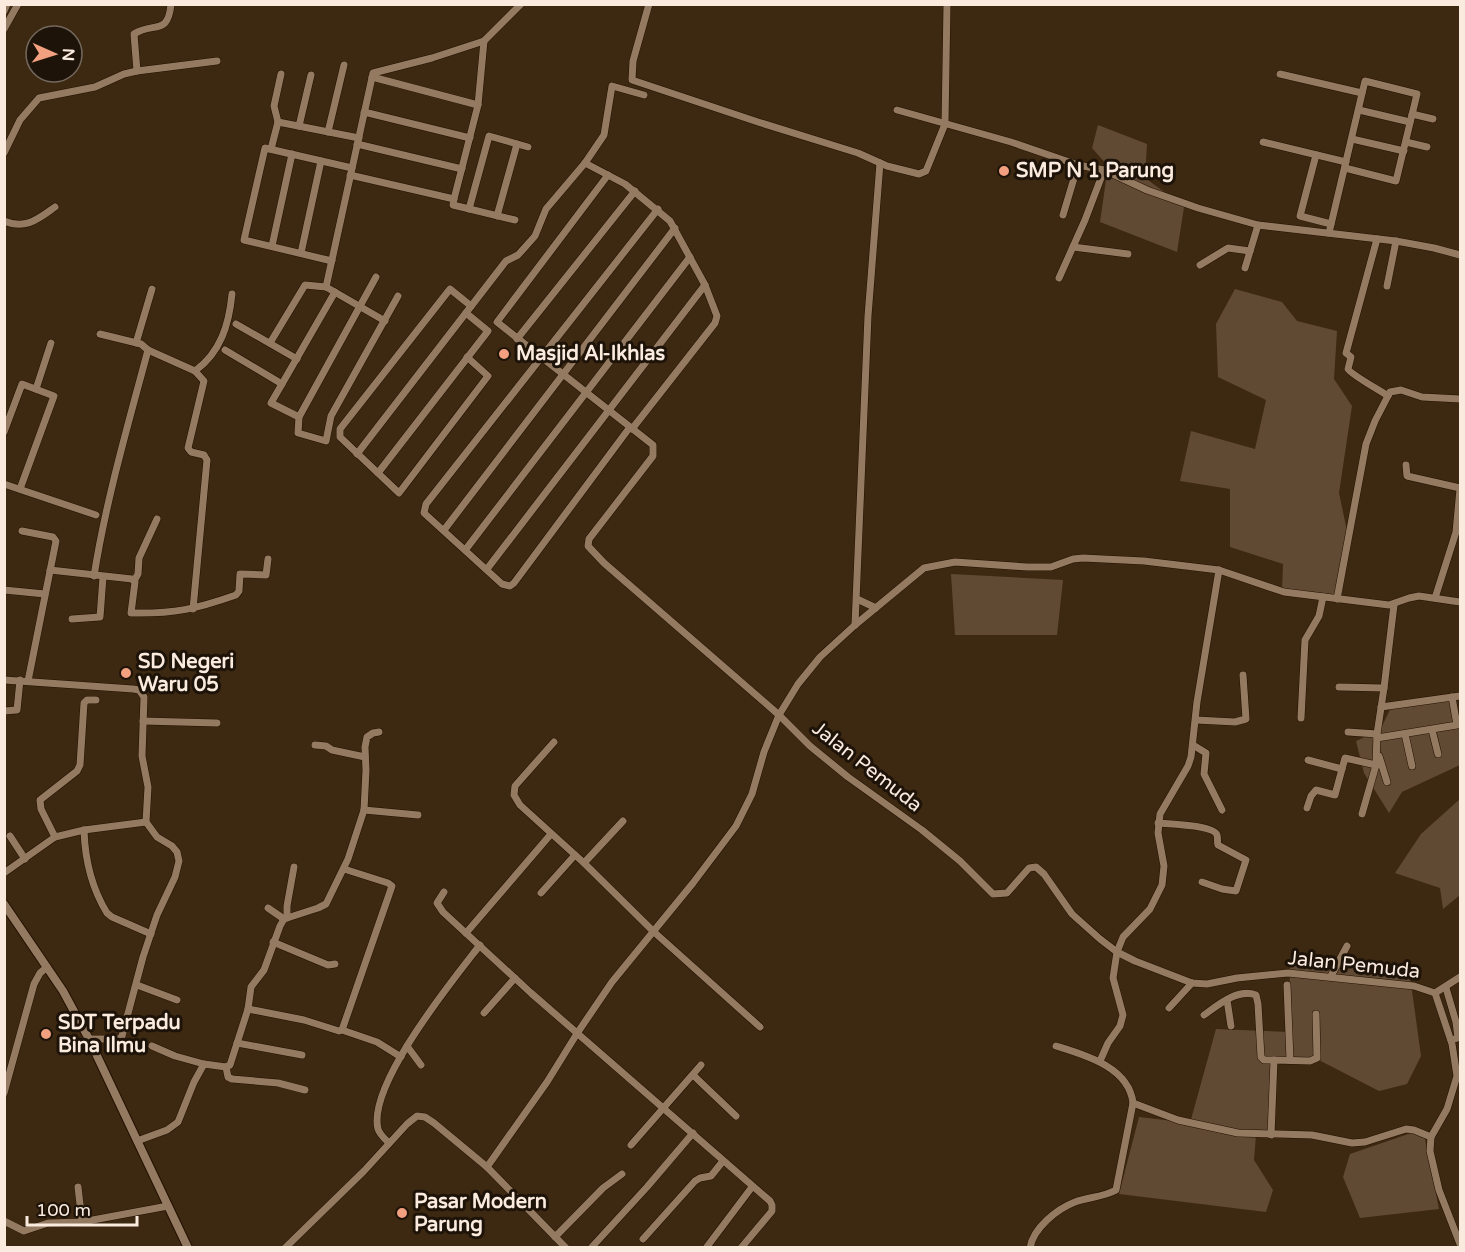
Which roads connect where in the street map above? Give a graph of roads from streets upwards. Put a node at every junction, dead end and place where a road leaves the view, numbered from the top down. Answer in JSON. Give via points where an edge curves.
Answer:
{"nodes":[{"id":1,"x":7,"y":4,"type":"edge"},
{"id":2,"x":18,"y":4,"type":"edge"},
{"id":3,"x":171,"y":4,"type":"edge"},
{"id":4,"x":521,"y":4,"type":"edge"},
{"id":5,"x":650,"y":4,"type":"edge"},
{"id":6,"x":947,"y":4,"type":"edge"},
{"id":7,"x":4,"y":11,"type":"edge"},
{"id":8,"x":4,"y":29,"type":"edge"},
{"id":9,"x":484,"y":41,"type":"junction"},
{"id":10,"x":217,"y":61,"type":"dead end"},
{"id":11,"x":344,"y":65,"type":"dead end"},
{"id":12,"x":137,"y":71,"type":"junction"},
{"id":13,"x":281,"y":74,"type":"dead end"},
{"id":14,"x":1280,"y":74,"type":"dead end"},
{"id":15,"x":311,"y":75,"type":"dead end"},
{"id":16,"x":372,"y":77,"type":"junction"},
{"id":17,"x":1362,"y":93,"type":"junction"},
{"id":18,"x":644,"y":95,"type":"dead end"},
{"id":19,"x":478,"y":105,"type":"junction"},
{"id":20,"x":897,"y":110,"type":"dead end"},
{"id":21,"x":1359,"y":110,"type":"junction"},
{"id":22,"x":364,"y":112,"type":"junction"},
{"id":23,"x":1412,"y":114,"type":"junction"},
{"id":24,"x":1433,"y":119,"type":"dead end"},
{"id":25,"x":278,"y":122,"type":"junction"},
{"id":26,"x":1410,"y":123,"type":"junction"},
{"id":27,"x":945,"y":124,"type":"junction"},
{"id":28,"x":299,"y":126,"type":"junction"},
{"id":29,"x":328,"y":132,"type":"junction"},
{"id":30,"x":470,"y":138,"type":"junction"},
{"id":31,"x":1352,"y":139,"type":"junction"},
{"id":32,"x":358,"y":141,"type":"junction"},
{"id":33,"x":1263,"y":142,"type":"dead end"},
{"id":34,"x":1406,"y":142,"type":"junction"},
{"id":35,"x":518,"y":144,"type":"junction"},
{"id":36,"x":528,"y":147,"type":"dead end"},
{"id":37,"x":1427,"y":147,"type":"dead end"},
{"id":38,"x":271,"y":149,"type":"junction"},
{"id":39,"x":1404,"y":151,"type":"junction"},
{"id":40,"x":4,"y":153,"type":"edge"},
{"id":41,"x":292,"y":154,"type":"junction"},
{"id":42,"x":1316,"y":155,"type":"junction"},
{"id":43,"x":321,"y":161,"type":"junction"},
{"id":44,"x":585,"y":162,"type":"junction"},
{"id":45,"x":880,"y":163,"type":"junction"},
{"id":46,"x":1078,"y":165,"type":"junction"},
{"id":47,"x":1345,"y":165,"type":"junction"},
{"id":48,"x":462,"y":169,"type":"junction"},
{"id":49,"x":1104,"y":170,"type":"junction"},
{"id":50,"x":351,"y":172,"type":"junction"},
{"id":51,"x":608,"y":175,"type":"junction"},
{"id":52,"x":635,"y":191,"type":"junction"},
{"id":53,"x":454,"y":199,"type":"junction"},
{"id":54,"x":55,"y":207,"type":"dead end"},
{"id":55,"x":469,"y":209,"type":"junction"},
{"id":56,"x":658,"y":209,"type":"junction"},
{"id":57,"x":1063,"y":215,"type":"dead end"},
{"id":58,"x":497,"y":216,"type":"junction"},
{"id":59,"x":515,"y":220,"type":"dead end"},
{"id":60,"x":4,"y":221,"type":"edge"},
{"id":61,"x":1331,"y":224,"type":"junction"},
{"id":62,"x":1258,"y":225,"type":"junction"},
{"id":63,"x":675,"y":228,"type":"junction"},
{"id":64,"x":1329,"y":233,"type":"junction"},
{"id":65,"x":1377,"y":239,"type":"junction"},
{"id":66,"x":1396,"y":241,"type":"junction"},
{"id":67,"x":272,"y":246,"type":"junction"},
{"id":68,"x":1073,"y":247,"type":"junction"},
{"id":69,"x":1250,"y":251,"type":"junction"},
{"id":70,"x":301,"y":254,"type":"junction"},
{"id":71,"x":1128,"y":254,"type":"dead end"},
{"id":72,"x":1461,"y":255,"type":"edge"},
{"id":73,"x":690,"y":257,"type":"junction"},
{"id":74,"x":332,"y":261,"type":"junction"},
{"id":75,"x":1200,"y":265,"type":"dead end"},
{"id":76,"x":1245,"y":268,"type":"dead end"},
{"id":77,"x":376,"y":277,"type":"dead end"},
{"id":78,"x":1059,"y":278,"type":"dead end"},
{"id":79,"x":705,"y":285,"type":"junction"},
{"id":80,"x":1387,"y":286,"type":"dead end"},
{"id":81,"x":326,"y":287,"type":"junction"},
{"id":82,"x":152,"y":290,"type":"dead end"},
{"id":83,"x":335,"y":292,"type":"junction"},
{"id":84,"x":232,"y":294,"type":"dead end"},
{"id":85,"x":398,"y":296,"type":"dead end"},
{"id":86,"x":360,"y":306,"type":"junction"},
{"id":87,"x":471,"y":306,"type":"junction"},
{"id":88,"x":466,"y":313,"type":"junction"},
{"id":89,"x":385,"y":321,"type":"junction"},
{"id":90,"x":236,"y":324,"type":"dead end"},
{"id":91,"x":100,"y":334,"type":"dead end"},
{"id":92,"x":517,"y":339,"type":"junction"},
{"id":93,"x":51,"y":343,"type":"dead end"},
{"id":94,"x":136,"y":343,"type":"junction"},
{"id":95,"x":270,"y":344,"type":"junction"},
{"id":96,"x":148,"y":350,"type":"junction"},
{"id":97,"x":225,"y":350,"type":"dead end"},
{"id":98,"x":467,"y":357,"type":"junction"},
{"id":99,"x":541,"y":358,"type":"junction"},
{"id":100,"x":297,"y":359,"type":"junction"},
{"id":101,"x":195,"y":371,"type":"junction"},
{"id":102,"x":563,"y":375,"type":"junction"},
{"id":103,"x":282,"y":384,"type":"junction"},
{"id":104,"x":36,"y":389,"type":"junction"},
{"id":105,"x":587,"y":393,"type":"junction"},
{"id":106,"x":1388,"y":396,"type":"junction"},
{"id":107,"x":1461,"y":399,"type":"edge"},
{"id":108,"x":609,"y":410,"type":"junction"},
{"id":109,"x":299,"y":417,"type":"junction"},
{"id":110,"x":631,"y":428,"type":"junction"},
{"id":111,"x":4,"y":432,"type":"edge"},
{"id":112,"x":357,"y":454,"type":"junction"},
{"id":113,"x":1406,"y":465,"type":"dead end"},
{"id":114,"x":378,"y":473,"type":"junction"},
{"id":115,"x":4,"y":484,"type":"edge"},
{"id":116,"x":20,"y":489,"type":"junction"},
{"id":117,"x":1461,"y":489,"type":"edge"},
{"id":118,"x":96,"y":515,"type":"dead end"},
{"id":119,"x":157,"y":519,"type":"dead end"},
{"id":120,"x":444,"y":530,"type":"junction"},
{"id":121,"x":22,"y":531,"type":"dead end"},
{"id":122,"x":466,"y":549,"type":"junction"},
{"id":123,"x":268,"y":559,"type":"dead end"},
{"id":124,"x":487,"y":569,"type":"junction"},
{"id":125,"x":50,"y":570,"type":"junction"},
{"id":126,"x":1219,"y":570,"type":"junction"},
{"id":127,"x":94,"y":576,"type":"junction"},
{"id":128,"x":103,"y":577,"type":"junction"},
{"id":129,"x":134,"y":581,"type":"junction"},
{"id":130,"x":4,"y":590,"type":"edge"},
{"id":131,"x":45,"y":594,"type":"junction"},
{"id":132,"x":1323,"y":597,"type":"junction"},
{"id":133,"x":1435,"y":598,"type":"junction"},
{"id":134,"x":857,"y":599,"type":"junction"},
{"id":135,"x":1337,"y":599,"type":"junction"},
{"id":136,"x":1461,"y":602,"type":"edge"},
{"id":137,"x":1394,"y":605,"type":"junction"},
{"id":138,"x":876,"y":608,"type":"junction"},
{"id":139,"x":193,"y":609,"type":"junction"},
{"id":140,"x":72,"y":619,"type":"dead end"},
{"id":141,"x":855,"y":625,"type":"junction"},
{"id":142,"x":1244,"y":675,"type":"dead end"},
{"id":143,"x":4,"y":680,"type":"edge"},
{"id":144,"x":24,"y":680,"type":"junction"},
{"id":145,"x":1339,"y":687,"type":"dead end"},
{"id":146,"x":1384,"y":688,"type":"junction"},
{"id":147,"x":1461,"y":696,"type":"edge"},
{"id":148,"x":1452,"y":697,"type":"junction"},
{"id":149,"x":96,"y":700,"type":"dead end"},
{"id":150,"x":1381,"y":707,"type":"junction"},
{"id":151,"x":4,"y":711,"type":"edge"},
{"id":152,"x":779,"y":715,"type":"junction"},
{"id":153,"x":1301,"y":718,"type":"dead end"},
{"id":154,"x":1196,"y":720,"type":"junction"},
{"id":155,"x":143,"y":722,"type":"junction"},
{"id":156,"x":217,"y":723,"type":"dead end"},
{"id":157,"x":1432,"y":730,"type":"junction"},
{"id":158,"x":379,"y":732,"type":"dead end"},
{"id":159,"x":1348,"y":732,"type":"dead end"},
{"id":160,"x":1405,"y":734,"type":"junction"},
{"id":161,"x":1377,"y":736,"type":"junction"},
{"id":162,"x":554,"y":742,"type":"dead end"},
{"id":163,"x":315,"y":745,"type":"dead end"},
{"id":164,"x":1193,"y":745,"type":"junction"},
{"id":165,"x":1378,"y":751,"type":"junction"},
{"id":166,"x":1438,"y":754,"type":"dead end"},
{"id":167,"x":365,"y":757,"type":"junction"},
{"id":168,"x":1308,"y":760,"type":"dead end"},
{"id":169,"x":1376,"y":765,"type":"junction"},
{"id":170,"x":1412,"y":766,"type":"dead end"},
{"id":171,"x":1342,"y":769,"type":"junction"},
{"id":172,"x":1387,"y":782,"type":"dead end"},
{"id":173,"x":1307,"y":808,"type":"dead end"},
{"id":174,"x":364,"y":810,"type":"junction"},
{"id":175,"x":1222,"y":810,"type":"dead end"},
{"id":176,"x":1362,"y":814,"type":"dead end"},
{"id":177,"x":418,"y":815,"type":"dead end"},
{"id":178,"x":623,"y":821,"type":"dead end"},
{"id":179,"x":146,"y":822,"type":"junction"},
{"id":180,"x":1158,"y":823,"type":"junction"},
{"id":181,"x":84,"y":830,"type":"junction"},
{"id":182,"x":551,"y":834,"type":"junction"},
{"id":183,"x":10,"y":836,"type":"dead end"},
{"id":184,"x":55,"y":837,"type":"junction"},
{"id":185,"x":574,"y":855,"type":"junction"},
{"id":186,"x":25,"y":858,"type":"junction"},
{"id":187,"x":584,"y":863,"type":"junction"},
{"id":188,"x":294,"y":867,"type":"dead end"},
{"id":189,"x":344,"y":869,"type":"junction"},
{"id":190,"x":4,"y":873,"type":"edge"},
{"id":191,"x":1202,"y":882,"type":"dead end"},
{"id":192,"x":444,"y":892,"type":"dead end"},
{"id":193,"x":541,"y":893,"type":"dead end"},
{"id":194,"x":4,"y":904,"type":"edge"},
{"id":195,"x":268,"y":908,"type":"dead end"},
{"id":196,"x":286,"y":919,"type":"junction"},
{"id":197,"x":654,"y":932,"type":"junction"},
{"id":198,"x":466,"y":933,"type":"junction"},
{"id":199,"x":151,"y":934,"type":"junction"},
{"id":200,"x":273,"y":942,"type":"junction"},
{"id":201,"x":480,"y":945,"type":"junction"},
{"id":202,"x":1347,"y":946,"type":"dead end"},
{"id":203,"x":1117,"y":952,"type":"junction"},
{"id":204,"x":335,"y":964,"type":"dead end"},
{"id":205,"x":47,"y":967,"type":"junction"},
{"id":206,"x":1331,"y":976,"type":"junction"},
{"id":207,"x":1461,"y":977,"type":"edge"},
{"id":208,"x":515,"y":978,"type":"junction"},
{"id":209,"x":1191,"y":984,"type":"junction"},
{"id":210,"x":137,"y":985,"type":"junction"},
{"id":211,"x":1287,"y":985,"type":"dead end"},
{"id":212,"x":1446,"y":988,"type":"junction"},
{"id":213,"x":1436,"y":993,"type":"junction"},
{"id":214,"x":177,"y":1000,"type":"dead end"},
{"id":215,"x":1227,"y":1000,"type":"junction"},
{"id":216,"x":1169,"y":1008,"type":"dead end"},
{"id":217,"x":248,"y":1009,"type":"junction"},
{"id":218,"x":484,"y":1013,"type":"dead end"},
{"id":219,"x":1316,"y":1014,"type":"dead end"},
{"id":220,"x":1204,"y":1016,"type":"dead end"},
{"id":221,"x":1231,"y":1026,"type":"dead end"},
{"id":222,"x":760,"y":1027,"type":"dead end"},
{"id":223,"x":342,"y":1030,"type":"junction"},
{"id":224,"x":578,"y":1032,"type":"junction"},
{"id":225,"x":1456,"y":1038,"type":"edge"},
{"id":226,"x":89,"y":1039,"type":"junction"},
{"id":227,"x":237,"y":1043,"type":"junction"},
{"id":228,"x":152,"y":1046,"type":"dead end"},
{"id":229,"x":407,"y":1046,"type":"junction"},
{"id":230,"x":1056,"y":1046,"type":"dead end"},
{"id":231,"x":302,"y":1055,"type":"dead end"},
{"id":232,"x":401,"y":1057,"type":"junction"},
{"id":233,"x":1274,"y":1060,"type":"junction"},
{"id":234,"x":1290,"y":1060,"type":"junction"},
{"id":235,"x":1100,"y":1061,"type":"junction"},
{"id":236,"x":204,"y":1064,"type":"junction"},
{"id":237,"x":420,"y":1065,"type":"dead end"},
{"id":238,"x":701,"y":1065,"type":"dead end"},
{"id":239,"x":8,"y":1067,"type":"edge"},
{"id":240,"x":226,"y":1067,"type":"junction"},
{"id":241,"x":693,"y":1075,"type":"junction"},
{"id":242,"x":304,"y":1090,"type":"dead end"},
{"id":243,"x":4,"y":1093,"type":"edge"},
{"id":244,"x":1133,"y":1103,"type":"junction"},
{"id":245,"x":664,"y":1108,"type":"junction"},
{"id":246,"x":736,"y":1116,"type":"dead end"},
{"id":247,"x":693,"y":1133,"type":"junction"},
{"id":248,"x":1271,"y":1135,"type":"junction"},
{"id":249,"x":1431,"y":1137,"type":"junction"},
{"id":250,"x":137,"y":1142,"type":"junction"},
{"id":251,"x":389,"y":1143,"type":"junction"},
{"id":252,"x":631,"y":1145,"type":"dead end"},
{"id":253,"x":723,"y":1161,"type":"junction"},
{"id":254,"x":487,"y":1167,"type":"junction"},
{"id":255,"x":622,"y":1174,"type":"dead end"},
{"id":256,"x":78,"y":1187,"type":"dead end"},
{"id":257,"x":752,"y":1187,"type":"junction"},
{"id":258,"x":168,"y":1206,"type":"junction"},
{"id":259,"x":4,"y":1221,"type":"edge"},
{"id":260,"x":82,"y":1222,"type":"junction"},
{"id":261,"x":555,"y":1237,"type":"junction"},
{"id":262,"x":643,"y":1239,"type":"dead end"},
{"id":263,"x":1461,"y":1244,"type":"edge"},
{"id":264,"x":188,"y":1248,"type":"edge"},
{"id":265,"x":285,"y":1248,"type":"edge"},
{"id":266,"x":566,"y":1248,"type":"edge"},
{"id":267,"x":591,"y":1248,"type":"edge"},
{"id":268,"x":706,"y":1248,"type":"edge"},
{"id":269,"x":741,"y":1248,"type":"edge"},
{"id":270,"x":1030,"y":1248,"type":"edge"}],
"edges":[{"from":1,"to":7,"type":"street"},
{"from":2,"to":8,"type":"street"},
{"from":3,"to":12,"type":"street","via":[[165,24],[134,34]]},
{"from":4,"to":9,"type":"street"},
{"from":5,"to":45,"type":"street","via":[[633,61],[632,80]]},
{"from":6,"to":27,"type":"street"},
{"from":9,"to":16,"type":"street"},
{"from":9,"to":19,"type":"street"},
{"from":10,"to":12,"type":"street"},
{"from":11,"to":29,"type":"street"},
{"from":12,"to":40,"type":"street","via":[[95,87],[39,98],[20,120]]},
{"from":13,"to":25,"type":"street","via":[[274,106]]},
{"from":14,"to":17,"type":"street"},
{"from":15,"to":28,"type":"street"},
{"from":16,"to":19,"type":"street"},
{"from":16,"to":22,"type":"street"},
{"from":17,"to":21,"type":"street"},
{"from":17,"to":23,"type":"street","via":[[1365,81],[1417,94]]},
{"from":18,"to":44,"type":"street","via":[[612,86],[604,135]]},
{"from":19,"to":30,"type":"street"},
{"from":20,"to":27,"type":"street"},
{"from":21,"to":26,"type":"street"},
{"from":21,"to":31,"type":"street"},
{"from":22,"to":30,"type":"street"},
{"from":22,"to":32,"type":"street"},
{"from":23,"to":24,"type":"street"},
{"from":23,"to":26,"type":"street"},
{"from":25,"to":28,"type":"street"},
{"from":25,"to":38,"type":"street"},
{"from":26,"to":34,"type":"street"},
{"from":27,"to":45,"type":"street","via":[[924,174]]},
{"from":27,"to":46,"type":"street"},
{"from":28,"to":29,"type":"street"},
{"from":29,"to":32,"type":"street"},
{"from":30,"to":48,"type":"street"},
{"from":31,"to":39,"type":"street"},
{"from":31,"to":47,"type":"street"},
{"from":32,"to":48,"type":"street"},
{"from":32,"to":50,"type":"street"},
{"from":33,"to":42,"type":"street"},
{"from":34,"to":37,"type":"street"},
{"from":34,"to":39,"type":"street"},
{"from":35,"to":36,"type":"street"},
{"from":35,"to":55,"type":"street","via":[[489,136]]},
{"from":35,"to":58,"type":"street"},
{"from":38,"to":41,"type":"street"},
{"from":38,"to":67,"type":"street","via":[[264,148],[244,240]]},
{"from":39,"to":47,"type":"street","via":[[1396,181]]},
{"from":41,"to":43,"type":"street"},
{"from":41,"to":67,"type":"street"},
{"from":42,"to":47,"type":"street"},
{"from":42,"to":61,"type":"street","via":[[1300,216]]},
{"from":43,"to":50,"type":"street"},
{"from":43,"to":70,"type":"street"},
{"from":44,"to":51,"type":"street"},
{"from":44,"to":87,"type":"street","via":[[546,209],[535,236],[518,255],[506,261]]},
{"from":45,"to":134,"type":"street","via":[[868,316]]},
{"from":46,"to":49,"type":"street"},
{"from":46,"to":57,"type":"street"},
{"from":47,"to":61,"type":"street"},
{"from":48,"to":53,"type":"street"},
{"from":49,"to":62,"type":"street","via":[[1147,190]]},
{"from":49,"to":68,"type":"street"},
{"from":50,"to":53,"type":"street"},
{"from":50,"to":74,"type":"street"},
{"from":51,"to":52,"type":"street"},
{"from":51,"to":92,"type":"street","name":"Jalan Pemuda","via":[[497,322]]},
{"from":52,"to":56,"type":"street"},
{"from":52,"to":92,"type":"street"},
{"from":53,"to":55,"type":"street","via":[[453,205]]},
{"from":54,"to":60,"type":"street","via":[[28,224]]},
{"from":55,"to":58,"type":"street"},
{"from":56,"to":63,"type":"street"},
{"from":56,"to":99,"type":"street"},
{"from":58,"to":59,"type":"street"},
{"from":61,"to":64,"type":"street"},
{"from":62,"to":64,"type":"street"},
{"from":62,"to":69,"type":"street"},
{"from":63,"to":73,"type":"street"},
{"from":63,"to":102,"type":"street"},
{"from":64,"to":65,"type":"street"},
{"from":65,"to":66,"type":"street"},
{"from":65,"to":106,"type":"street","via":[[1346,353],[1351,357],[1350,373]]},
{"from":66,"to":72,"type":"street"},
{"from":66,"to":80,"type":"street"},
{"from":67,"to":70,"type":"street"},
{"from":68,"to":71,"type":"street"},
{"from":68,"to":78,"type":"street"},
{"from":69,"to":75,"type":"street","via":[[1228,248]]},
{"from":69,"to":76,"type":"street"},
{"from":70,"to":74,"type":"street"},
{"from":73,"to":79,"type":"street"},
{"from":73,"to":105,"type":"street"},
{"from":74,"to":81,"type":"street"},
{"from":77,"to":86,"type":"street"},
{"from":79,"to":108,"type":"street"},
{"from":79,"to":110,"type":"street","via":[[717,319]]},
{"from":81,"to":83,"type":"street"},
{"from":81,"to":95,"type":"street","via":[[305,285]]},
{"from":82,"to":94,"type":"street"},
{"from":83,"to":86,"type":"street"},
{"from":83,"to":100,"type":"street"},
{"from":84,"to":101,"type":"street","via":[[221,340],[206,363]]},
{"from":85,"to":89,"type":"street"},
{"from":86,"to":89,"type":"street"},
{"from":86,"to":109,"type":"street"},
{"from":87,"to":88,"type":"street"},
{"from":87,"to":112,"type":"street","via":[[450,289],[340,429],[340,437]]},
{"from":88,"to":98,"type":"street","via":[[488,331]]},
{"from":88,"to":112,"type":"street"},
{"from":89,"to":109,"type":"street","via":[[331,416],[326,441],[298,433]]},
{"from":90,"to":95,"type":"street"},
{"from":91,"to":94,"type":"street"},
{"from":92,"to":99,"type":"street","name":"Jalan Pemuda"},
{"from":93,"to":104,"type":"street"},
{"from":94,"to":96,"type":"street"},
{"from":95,"to":100,"type":"street"},
{"from":96,"to":101,"type":"street"},
{"from":96,"to":127,"type":"street"},
{"from":97,"to":103,"type":"street"},
{"from":98,"to":114,"type":"street"},
{"from":98,"to":114,"type":"street","via":[[489,376],[399,493]]},
{"from":99,"to":102,"type":"street","name":"Jalan Pemuda"},
{"from":99,"to":120,"type":"street","via":[[426,504],[424,513]]},
{"from":100,"to":103,"type":"street"},
{"from":101,"to":139,"type":"street","via":[[204,383],[188,448],[207,460]]},
{"from":102,"to":105,"type":"street","name":"Jalan Pemuda"},
{"from":102,"to":120,"type":"street"},
{"from":103,"to":109,"type":"street","via":[[271,403]]},
{"from":104,"to":111,"type":"street","via":[[22,384]]},
{"from":104,"to":116,"type":"street","via":[[54,396]]},
{"from":105,"to":108,"type":"street","name":"Jalan Pemuda"},
{"from":105,"to":122,"type":"street"},
{"from":106,"to":107,"type":"street","via":[[1395,390],[1422,397]]},
{"from":106,"to":135,"type":"street","via":[[1366,444]]},
{"from":108,"to":110,"type":"street","name":"Jalan Pemuda"},
{"from":108,"to":124,"type":"street"},
{"from":110,"to":124,"type":"street","via":[[514,583],[502,584]]},
{"from":110,"to":152,"type":"street","name":"Jalan Pemuda","via":[[653,445],[654,453],[589,539],[588,546]]},
{"from":112,"to":114,"type":"street"},
{"from":113,"to":117,"type":"street","via":[[1407,476]]},
{"from":115,"to":116,"type":"street"},
{"from":116,"to":118,"type":"street"},
{"from":117,"to":133,"type":"street","via":[[1456,532]]},
{"from":119,"to":129,"type":"street","via":[[139,558]]},
{"from":120,"to":122,"type":"street"},
{"from":121,"to":125,"type":"street","via":[[55,539]]},
{"from":122,"to":124,"type":"street"},
{"from":123,"to":139,"type":"street","via":[[266,574],[240,574],[236,595]]},
{"from":125,"to":127,"type":"street"},
{"from":125,"to":131,"type":"street"},
{"from":126,"to":132,"type":"street","via":[[1284,592]]},
{"from":126,"to":138,"type":"street","via":[[1118,559],[1072,559],[1051,567],[955,562],[920,571]]},
{"from":126,"to":154,"type":"street"},
{"from":127,"to":128,"type":"street"},
{"from":128,"to":129,"type":"street"},
{"from":128,"to":140,"type":"street","via":[[100,617]]},
{"from":129,"to":139,"type":"street","via":[[131,614]]},
{"from":130,"to":131,"type":"street"},
{"from":131,"to":144,"type":"street"},
{"from":132,"to":135,"type":"street"},
{"from":132,"to":153,"type":"street","via":[[1319,616],[1305,640]]},
{"from":133,"to":136,"type":"street"},
{"from":133,"to":137,"type":"street","via":[[1413,597]]},
{"from":134,"to":138,"type":"street"},
{"from":134,"to":141,"type":"street"},
{"from":135,"to":137,"type":"street"},
{"from":137,"to":146,"type":"street"},
{"from":138,"to":141,"type":"street"},
{"from":141,"to":152,"type":"street","via":[[814,663]]},
{"from":142,"to":154,"type":"street","via":[[1246,719]]},
{"from":143,"to":144,"type":"street"},
{"from":144,"to":151,"type":"street","via":[[17,710]]},
{"from":144,"to":155,"type":"street","via":[[139,690],[144,697]]},
{"from":145,"to":146,"type":"street"},
{"from":146,"to":150,"type":"street"},
{"from":147,"to":148,"type":"street"},
{"from":148,"to":150,"type":"street"},
{"from":148,"to":157,"type":"street","via":[[1457,725]]},
{"from":149,"to":184,"type":"street","via":[[84,703],[77,771],[40,800]]},
{"from":150,"to":161,"type":"street"},
{"from":152,"to":197,"type":"street","via":[[742,816]]},
{"from":152,"to":203,"type":"street","name":"Jalan Pemuda","via":[[848,777],[960,861],[993,894],[1007,893],[1029,868],[1036,867],[1072,914]]},
{"from":154,"to":164,"type":"street"},
{"from":155,"to":156,"type":"street"},
{"from":155,"to":179,"type":"street","via":[[142,766],[148,787]]},
{"from":157,"to":160,"type":"street"},
{"from":157,"to":166,"type":"street"},
{"from":158,"to":167,"type":"street","via":[[367,737]]},
{"from":159,"to":161,"type":"street"},
{"from":160,"to":161,"type":"street"},
{"from":160,"to":170,"type":"street"},
{"from":161,"to":165,"type":"street"},
{"from":162,"to":182,"type":"street","via":[[513,793],[520,805]]},
{"from":163,"to":167,"type":"street"},
{"from":164,"to":175,"type":"street","via":[[1206,753],[1204,774]]},
{"from":164,"to":180,"type":"street","via":[[1188,766],[1164,805]]},
{"from":165,"to":169,"type":"street"},
{"from":165,"to":172,"type":"street"},
{"from":167,"to":174,"type":"street"},
{"from":168,"to":171,"type":"street"},
{"from":169,"to":171,"type":"street","via":[[1345,758]]},
{"from":169,"to":176,"type":"street"},
{"from":171,"to":173,"type":"street","via":[[1335,795],[1316,790]]},
{"from":174,"to":177,"type":"street"},
{"from":174,"to":189,"type":"street"},
{"from":178,"to":187,"type":"street"},
{"from":179,"to":181,"type":"street"},
{"from":179,"to":199,"type":"street","via":[[157,837],[172,846],[179,861]]},
{"from":180,"to":191,"type":"street","via":[[1215,832],[1218,845],[1246,860],[1236,891]]},
{"from":180,"to":203,"type":"street","via":[[1164,866],[1162,885],[1149,909],[1123,937]]},
{"from":181,"to":184,"type":"street"},
{"from":181,"to":199,"type":"street","via":[[88,870],[107,913]]},
{"from":182,"to":185,"type":"street"},
{"from":182,"to":198,"type":"street"},
{"from":183,"to":186,"type":"street"},
{"from":184,"to":186,"type":"street"},
{"from":185,"to":187,"type":"street"},
{"from":185,"to":193,"type":"street"},
{"from":186,"to":190,"type":"street"},
{"from":187,"to":197,"type":"street"},
{"from":188,"to":196,"type":"street"},
{"from":189,"to":196,"type":"street","via":[[326,904]]},
{"from":189,"to":223,"type":"street","via":[[392,886]]},
{"from":192,"to":198,"type":"street","via":[[438,906]]},
{"from":194,"to":205,"type":"street"},
{"from":195,"to":196,"type":"street"},
{"from":196,"to":200,"type":"street"},
{"from":197,"to":222,"type":"street"},
{"from":197,"to":224,"type":"street","via":[[616,976]]},
{"from":198,"to":201,"type":"street"},
{"from":199,"to":210,"type":"street"},
{"from":200,"to":204,"type":"street","via":[[328,965]]},
{"from":200,"to":217,"type":"street","via":[[264,970],[248,995]]},
{"from":201,"to":208,"type":"street"},
{"from":201,"to":229,"type":"street"},
{"from":202,"to":206,"type":"street"},
{"from":203,"to":209,"type":"street","name":"Jalan Pemuda"},
{"from":203,"to":235,"type":"street","via":[[1113,978],[1124,1015]]},
{"from":205,"to":226,"type":"street"},
{"from":205,"to":239,"type":"street","via":[[34,984]]},
{"from":206,"to":209,"type":"street","name":"Jalan Pemuda","via":[[1278,973]]},
{"from":206,"to":213,"type":"street","name":"Jalan Pemuda","via":[[1414,986]]},
{"from":207,"to":212,"type":"street","name":"Jalan Pemuda"},
{"from":208,"to":218,"type":"street"},
{"from":208,"to":224,"type":"street"},
{"from":209,"to":216,"type":"street"},
{"from":210,"to":214,"type":"street"},
{"from":210,"to":226,"type":"street","via":[[122,1036]]},
{"from":211,"to":234,"type":"street"},
{"from":212,"to":213,"type":"street","name":"Jalan Pemuda"},
{"from":212,"to":225,"type":"street","via":[[1456,1022]]},
{"from":213,"to":225,"type":"street","name":"Jalan Pemuda"},
{"from":215,"to":220,"type":"street"},
{"from":215,"to":221,"type":"street"},
{"from":215,"to":233,"type":"street","via":[[1244,993],[1256,995],[1261,1057]]},
{"from":217,"to":223,"type":"street"},
{"from":217,"to":227,"type":"street"},
{"from":219,"to":234,"type":"street","via":[[1317,1058]]},
{"from":223,"to":232,"type":"street","via":[[378,1042]]},
{"from":224,"to":245,"type":"street"},
{"from":224,"to":254,"type":"street"},
{"from":225,"to":249,"type":"street","name":"Jalan Pemuda","via":[[1457,1078],[1447,1109]]},
{"from":226,"to":250,"type":"street"},
{"from":227,"to":231,"type":"street"},
{"from":227,"to":240,"type":"street","via":[[232,1062]]},
{"from":228,"to":236,"type":"street"},
{"from":229,"to":232,"type":"street"},
{"from":229,"to":237,"type":"street"},
{"from":230,"to":235,"type":"street"},
{"from":232,"to":251,"type":"street","via":[[379,1107],[378,1126]]},
{"from":233,"to":234,"type":"street"},
{"from":233,"to":248,"type":"street"},
{"from":235,"to":244,"type":"street","via":[[1123,1081]]},
{"from":236,"to":240,"type":"street"},
{"from":236,"to":250,"type":"street","via":[[178,1122]]},
{"from":238,"to":241,"type":"street"},
{"from":239,"to":243,"type":"street"},
{"from":240,"to":242,"type":"street","via":[[232,1079]]},
{"from":241,"to":245,"type":"street"},
{"from":241,"to":246,"type":"street"},
{"from":244,"to":248,"type":"street","via":[[1178,1120],[1238,1133]]},
{"from":244,"to":270,"type":"street","via":[[1116,1190],[1073,1203],[1048,1219],[1031,1240]]},
{"from":245,"to":247,"type":"street"},
{"from":245,"to":252,"type":"street"},
{"from":247,"to":253,"type":"street"},
{"from":247,"to":267,"type":"street"},
{"from":248,"to":249,"type":"street","via":[[1358,1143],[1410,1129]]},
{"from":249,"to":263,"type":"street","via":[[1433,1168]]},
{"from":250,"to":258,"type":"street"},
{"from":251,"to":254,"type":"street","via":[[414,1118],[422,1116]]},
{"from":251,"to":265,"type":"street"},
{"from":253,"to":257,"type":"street"},
{"from":253,"to":262,"type":"street","via":[[711,1176],[695,1181]]},
{"from":254,"to":261,"type":"street"},
{"from":255,"to":261,"type":"street"},
{"from":256,"to":260,"type":"street"},
{"from":257,"to":268,"type":"street"},
{"from":257,"to":269,"type":"street","via":[[770,1201],[772,1209]]},
{"from":258,"to":260,"type":"street"},
{"from":258,"to":264,"type":"street"},
{"from":259,"to":260,"type":"street","via":[[24,1231],[48,1223]]},
{"from":261,"to":266,"type":"street"}]}
